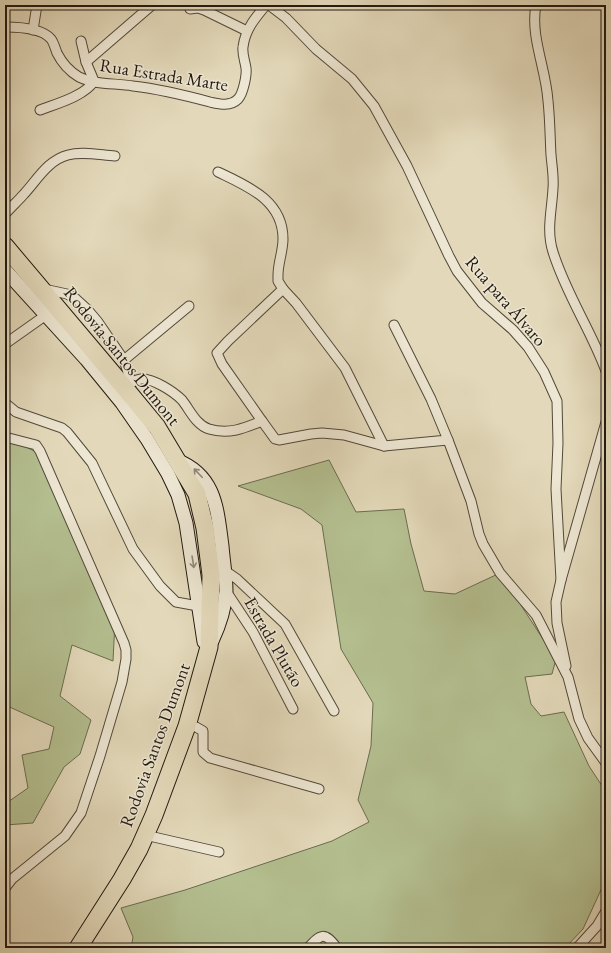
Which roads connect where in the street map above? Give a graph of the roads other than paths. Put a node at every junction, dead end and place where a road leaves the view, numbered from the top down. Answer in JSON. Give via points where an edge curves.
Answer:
{"nodes":[{"id":1,"x":37,"y":5,"type":"edge"},
{"id":2,"x":152,"y":5,"type":"edge"},
{"id":3,"x":266,"y":5,"type":"edge"},
{"id":4,"x":269,"y":5,"type":"edge"},
{"id":5,"x":536,"y":5,"type":"edge"},
{"id":6,"x":190,"y":9,"type":"dead end"},
{"id":7,"x":5,"y":27,"type":"edge"},
{"id":8,"x":33,"y":30,"type":"junction"},
{"id":9,"x":247,"y":31,"type":"junction"},
{"id":10,"x":81,"y":41,"type":"dead end"},
{"id":11,"x":86,"y":62,"type":"junction"},
{"id":12,"x":94,"y":81,"type":"junction"},
{"id":13,"x":40,"y":110,"type":"dead end"},
{"id":14,"x":115,"y":156,"type":"dead end"},
{"id":15,"x":218,"y":172,"type":"dead end"},
{"id":16,"x":5,"y":214,"type":"edge"},
{"id":17,"x":8,"y":250,"type":"edge"},
{"id":18,"x":5,"y":270,"type":"edge"},
{"id":19,"x":283,"y":289,"type":"junction"},
{"id":20,"x":189,"y":306,"type":"dead end"},
{"id":21,"x":46,"y":315,"type":"junction"},
{"id":22,"x":394,"y":325,"type":"dead end"},
{"id":23,"x":5,"y":344,"type":"edge"},
{"id":24,"x":124,"y":360,"type":"junction"},
{"id":25,"x":606,"y":371,"type":"edge"},
{"id":26,"x":128,"y":384,"type":"junction"},
{"id":27,"x":5,"y":403,"type":"edge"},
{"id":28,"x":262,"y":421,"type":"junction"},
{"id":29,"x":606,"y":422,"type":"edge"},
{"id":30,"x":5,"y":437,"type":"edge"},
{"id":31,"x":448,"y":440,"type":"junction"},
{"id":32,"x":384,"y":446,"type":"junction"},
{"id":33,"x":205,"y":494,"type":"junction"},
{"id":34,"x":181,"y":504,"type":"junction"},
{"id":35,"x":218,"y":518,"type":"junction"},
{"id":36,"x":186,"y":523,"type":"junction"},
{"id":37,"x":205,"y":528,"type":"junction"},
{"id":38,"x":224,"y":570,"type":"junction"},
{"id":39,"x":561,"y":580,"type":"junction"},
{"id":40,"x":226,"y":591,"type":"junction"},
{"id":41,"x":198,"y":606,"type":"junction"},
{"id":42,"x":208,"y":653,"type":"junction"},
{"id":43,"x":568,"y":677,"type":"junction"},
{"id":44,"x":293,"y":709,"type":"dead end"},
{"id":45,"x":334,"y":711,"type":"dead end"},
{"id":46,"x":187,"y":726,"type":"junction"},
{"id":47,"x":606,"y":762,"type":"edge"},
{"id":48,"x":319,"y":789,"type":"dead end"},
{"id":49,"x":145,"y":835,"type":"junction"},
{"id":50,"x":219,"y":852,"type":"dead end"},
{"id":51,"x":5,"y":888,"type":"edge"},
{"id":52,"x":606,"y":911,"type":"edge"},
{"id":53,"x":78,"y":948,"type":"edge"},
{"id":54,"x":308,"y":948,"type":"edge"},
{"id":55,"x":337,"y":948,"type":"edge"},
{"id":56,"x":577,"y":948,"type":"edge"}],
"edges":[{"from":1,"to":8,"type":"street"},
{"from":2,"to":11,"type":"street"},
{"from":3,"to":9,"type":"street","name":"Rua Estrada Marte"},
{"from":4,"to":39,"type":"street","name":"Rua para Álvaro","via":[[352,79],[374,106],[407,166],[457,271],[482,303],[528,347],[544,372],[557,401],[556,489]]},
{"from":5,"to":25,"type":"street","via":[[534,28],[546,78],[549,108],[553,188],[549,233],[552,251],[566,288]]},
{"from":6,"to":9,"type":"street","via":[[204,10]]},
{"from":7,"to":8,"type":"street","name":"Rua Estrada Marte"},
{"from":8,"to":12,"type":"street","name":"Rua Estrada Marte","via":[[50,39],[67,68],[81,78]]},
{"from":9,"to":12,"type":"street","name":"Rua Estrada Marte","via":[[243,48],[246,76],[242,93],[232,104],[212,103],[177,93],[132,85]]},
{"from":10,"to":11,"type":"street"},
{"from":11,"to":12,"type":"street"},
{"from":12,"to":13,"type":"street","via":[[87,90]]},
{"from":14,"to":16,"type":"street","via":[[69,154],[61,157],[44,170]]},
{"from":15,"to":19,"type":"street","via":[[248,187],[264,198],[275,211],[283,238],[278,281]]},
{"from":17,"to":24,"type":"street","via":[[45,290],[67,294],[87,309]]},
{"from":17,"to":26,"type":"highway","name":"Rodovia Santos Dumont"},
{"from":18,"to":21,"type":"street"},
{"from":19,"to":28,"type":"street","via":[[217,353]]},
{"from":19,"to":32,"type":"street","via":[[345,368]]},
{"from":20,"to":24,"type":"street"},
{"from":21,"to":23,"type":"street"},
{"from":21,"to":34,"type":"street","via":[[86,359],[135,421],[168,474]]},
{"from":22,"to":31,"type":"street"},
{"from":24,"to":26,"type":"street"},
{"from":26,"to":28,"type":"street","via":[[146,379],[167,389],[180,399],[200,424],[208,428],[241,430]]},
{"from":26,"to":33,"type":"highway","name":"Rodovia Santos Dumont","via":[[176,460]]},
{"from":27,"to":41,"type":"street","via":[[16,412],[67,432],[92,463],[133,549],[160,586],[172,600]]},
{"from":28,"to":32,"type":"street","via":[[275,439],[279,440],[311,434],[333,434]]},
{"from":29,"to":39,"type":"street"},
{"from":30,"to":51,"type":"street","via":[[36,445],[40,451],[126,650],[122,682],[81,813],[65,836],[12,879]]},
{"from":31,"to":32,"type":"street"},
{"from":31,"to":43,"type":"street","via":[[471,501],[478,534],[483,544],[500,573],[536,615]]},
{"from":33,"to":34,"type":"street","via":[[185,499]]},
{"from":33,"to":35,"type":"street"},
{"from":33,"to":37,"type":"highway","name":"Rodovia Santos Dumont"},
{"from":34,"to":36,"type":"street"},
{"from":35,"to":37,"type":"street"},
{"from":35,"to":38,"type":"street"},
{"from":36,"to":37,"type":"street","via":[[195,528]]},
{"from":36,"to":41,"type":"street","one_way":true},
{"from":37,"to":42,"type":"highway","name":"Rodovia Santos Dumont","via":[[211,575]]},
{"from":38,"to":40,"type":"street"},
{"from":38,"to":45,"type":"street","via":[[285,624]]},
{"from":39,"to":43,"type":"street","via":[[556,602],[557,623]]},
{"from":40,"to":42,"type":"street","via":[[221,617]]},
{"from":40,"to":44,"type":"street","name":"Estrada Plutão","via":[[253,632]]},
{"from":41,"to":42,"type":"street"},
{"from":42,"to":46,"type":"highway","name":"Rodovia Santos Dumont"},
{"from":43,"to":47,"type":"street","via":[[579,719],[588,738]]},
{"from":46,"to":48,"type":"street","via":[[203,731],[204,752],[210,758]]},
{"from":46,"to":49,"type":"highway","name":"Rodovia Santos Dumont"},
{"from":49,"to":50,"type":"street"},
{"from":49,"to":53,"type":"highway","name":"Rodovia Santos Dumont","via":[[122,880]]},
{"from":52,"to":56,"type":"street","via":[[597,926]]},
{"from":54,"to":55,"type":"street","via":[[322,935],[330,939]]}]}
